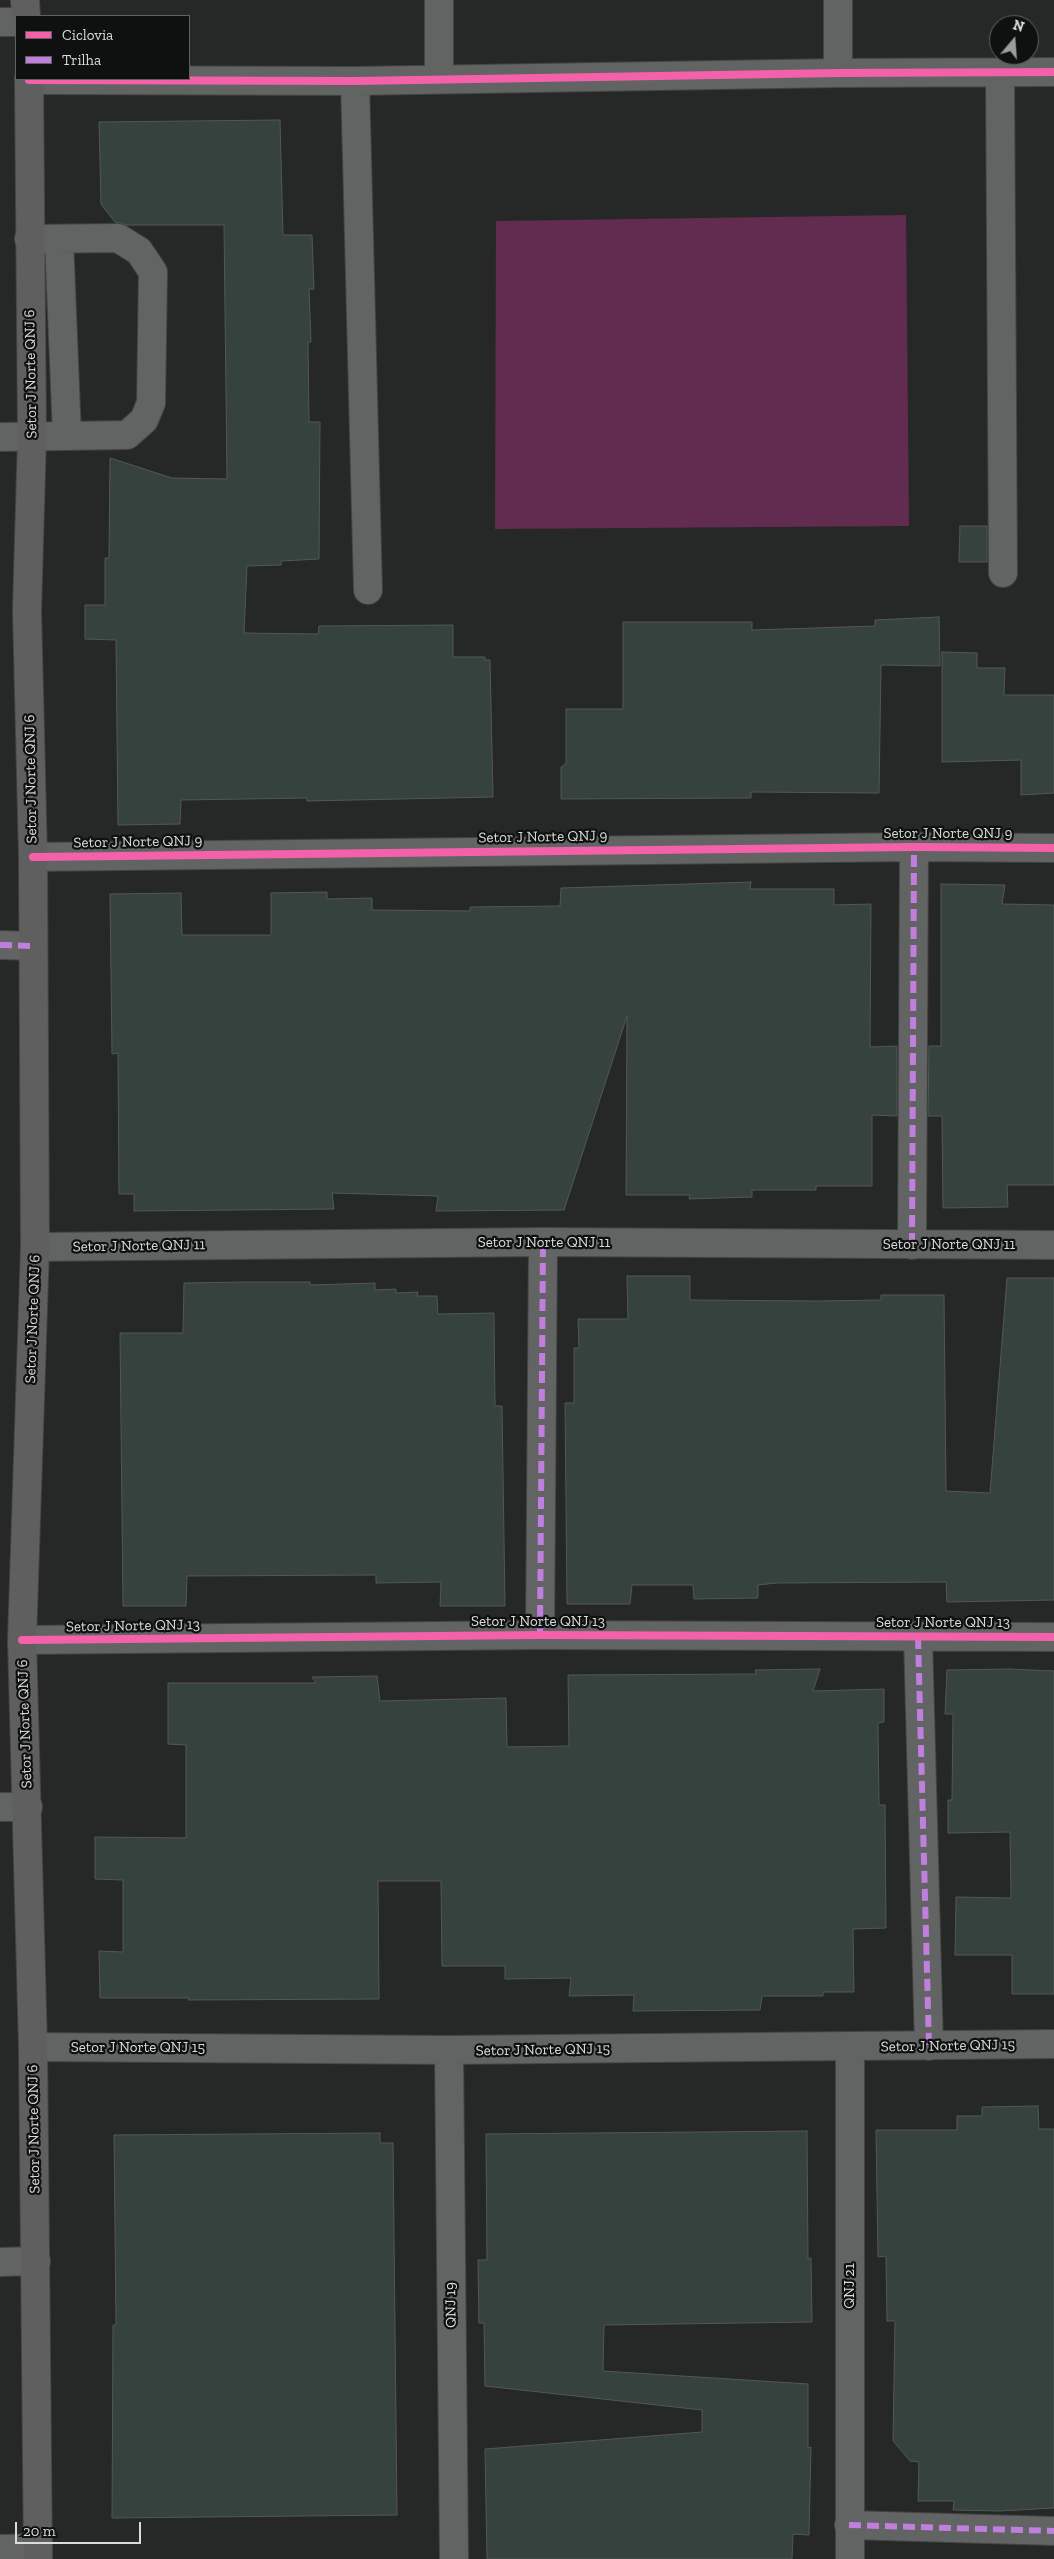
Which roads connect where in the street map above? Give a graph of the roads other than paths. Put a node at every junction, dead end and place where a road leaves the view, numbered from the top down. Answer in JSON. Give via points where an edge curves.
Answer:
{"nodes":[{"id":1,"x":25,"y":0,"type":"edge"},
{"id":2,"x":439,"y":0,"type":"edge"},
{"id":3,"x":838,"y":0,"type":"edge"},
{"id":4,"x":26,"y":15,"type":"edge"},
{"id":5,"x":0,"y":22,"type":"edge"},
{"id":6,"x":15,"y":22,"type":"edge"},
{"id":7,"x":838,"y":72,"type":"junction"},
{"id":8,"x":1000,"y":72,"type":"junction"},
{"id":9,"x":1054,"y":72,"type":"edge"},
{"id":10,"x":439,"y":79,"type":"junction"},
{"id":11,"x":29,"y":80,"type":"edge"},
{"id":12,"x":190,"y":80,"type":"edge"},
{"id":13,"x":355,"y":81,"type":"junction"},
{"id":14,"x":29,"y":239,"type":"junction"},
{"id":15,"x":59,"y":239,"type":"junction"},
{"id":16,"x":66,"y":436,"type":"junction"},
{"id":17,"x":0,"y":437,"type":"edge"},
{"id":18,"x":32,"y":437,"type":"junction"},
{"id":19,"x":1003,"y":574,"type":"dead end"},
{"id":20,"x":368,"y":590,"type":"dead end"},
{"id":21,"x":914,"y":847,"type":"junction"},
{"id":22,"x":1054,"y":848,"type":"edge"},
{"id":23,"x":32,"y":857,"type":"junction"},
{"id":24,"x":0,"y":945,"type":"edge"},
{"id":25,"x":33,"y":946,"type":"junction"},
{"id":26,"x":543,"y":1242,"type":"junction"},
{"id":27,"x":1054,"y":1244,"type":"edge"},
{"id":28,"x":912,"y":1245,"type":"junction"},
{"id":29,"x":35,"y":1247,"type":"junction"},
{"id":30,"x":540,"y":1635,"type":"junction"},
{"id":31,"x":918,"y":1637,"type":"junction"},
{"id":32,"x":1054,"y":1637,"type":"edge"},
{"id":33,"x":22,"y":1640,"type":"junction"},
{"id":34,"x":28,"y":1807,"type":"junction"},
{"id":35,"x":0,"y":1808,"type":"edge"},
{"id":36,"x":1054,"y":2044,"type":"edge"},
{"id":37,"x":930,"y":2046,"type":"junction"},
{"id":38,"x":33,"y":2047,"type":"junction"},
{"id":39,"x":850,"y":2047,"type":"junction"},
{"id":40,"x":449,"y":2050,"type":"junction"},
{"id":41,"x":36,"y":2261,"type":"junction"},
{"id":42,"x":0,"y":2262,"type":"edge"},
{"id":43,"x":850,"y":2525,"type":"junction"},
{"id":44,"x":1054,"y":2531,"type":"edge"},
{"id":45,"x":0,"y":2549,"type":"edge"},
{"id":46,"x":38,"y":2554,"type":"edge"},
{"id":47,"x":454,"y":2559,"type":"edge"},
{"id":48,"x":850,"y":2559,"type":"edge"}],
"edges":[{"from":1,"to":4,"type":"main road"},
{"from":2,"to":10,"type":"street"},
{"from":3,"to":7,"type":"street"},
{"from":5,"to":6,"type":"street"},
{"from":7,"to":8,"type":"street"},
{"from":7,"to":10,"type":"street"},
{"from":8,"to":9,"type":"street"},
{"from":8,"to":19,"type":"street"},
{"from":10,"to":13,"type":"street"},
{"from":11,"to":14,"type":"main road","name":"Setor J Norte QNJ 6"},
{"from":12,"to":13,"type":"street"},
{"from":13,"to":20,"type":"street"},
{"from":14,"to":15,"type":"street"},
{"from":14,"to":18,"type":"main road","name":"Setor J Norte QNJ 6"},
{"from":15,"to":16,"type":"street"},
{"from":15,"to":16,"type":"street","via":[[118,238],[139,251],[153,272],[151,403],[144,420],[127,435]]},
{"from":16,"to":18,"type":"street"},
{"from":17,"to":18,"type":"street"},
{"from":18,"to":23,"type":"main road","name":"Setor J Norte QNJ 6","via":[[26,610]]},
{"from":21,"to":22,"type":"street","name":"Setor J Norte QNJ 9"},
{"from":21,"to":23,"type":"street","name":"Setor J Norte QNJ 9"},
{"from":21,"to":28,"type":"street","name":"Setor J Norte QNJ 9"},
{"from":23,"to":25,"type":"main road","name":"Setor J Norte QNJ 6"},
{"from":24,"to":25,"type":"street"},
{"from":25,"to":29,"type":"main road","name":"Setor J Norte QNJ 6"},
{"from":26,"to":28,"type":"street","name":"Setor J Norte QNJ 11"},
{"from":26,"to":29,"type":"street","name":"Setor J Norte QNJ 11"},
{"from":26,"to":30,"type":"street","name":"Setor J Norte QNJ 13"},
{"from":27,"to":28,"type":"street","name":"Setor J Norte QNJ 11"},
{"from":29,"to":33,"type":"main road","name":"Setor J Norte QNJ 6"},
{"from":30,"to":31,"type":"street","name":"Setor J Norte QNJ 13"},
{"from":30,"to":33,"type":"street","name":"Setor J Norte QNJ 13"},
{"from":31,"to":32,"type":"street","name":"Setor J Norte QNJ 13"},
{"from":31,"to":37,"type":"street"},
{"from":33,"to":34,"type":"main road","name":"Setor J Norte QNJ 6"},
{"from":34,"to":35,"type":"street"},
{"from":34,"to":38,"type":"main road","name":"Setor J Norte QNJ 6"},
{"from":36,"to":37,"type":"street","name":"Setor J Norte QNJ 15"},
{"from":37,"to":39,"type":"street","name":"Setor J Norte QNJ 15"},
{"from":38,"to":40,"type":"street","name":"Setor J Norte QNJ 15"},
{"from":38,"to":41,"type":"main road","name":"Setor J Norte QNJ 6"},
{"from":39,"to":40,"type":"street","name":"Setor J Norte QNJ 15"},
{"from":39,"to":43,"type":"street","name":"QNJ 21"},
{"from":40,"to":47,"type":"street","name":"QNJ 19"},
{"from":41,"to":42,"type":"street"},
{"from":41,"to":46,"type":"main road","name":"Setor J Norte QNJ 6"},
{"from":43,"to":44,"type":"street"},
{"from":43,"to":48,"type":"street","name":"QNJ 21"},
{"from":45,"to":46,"type":"street"}]}
